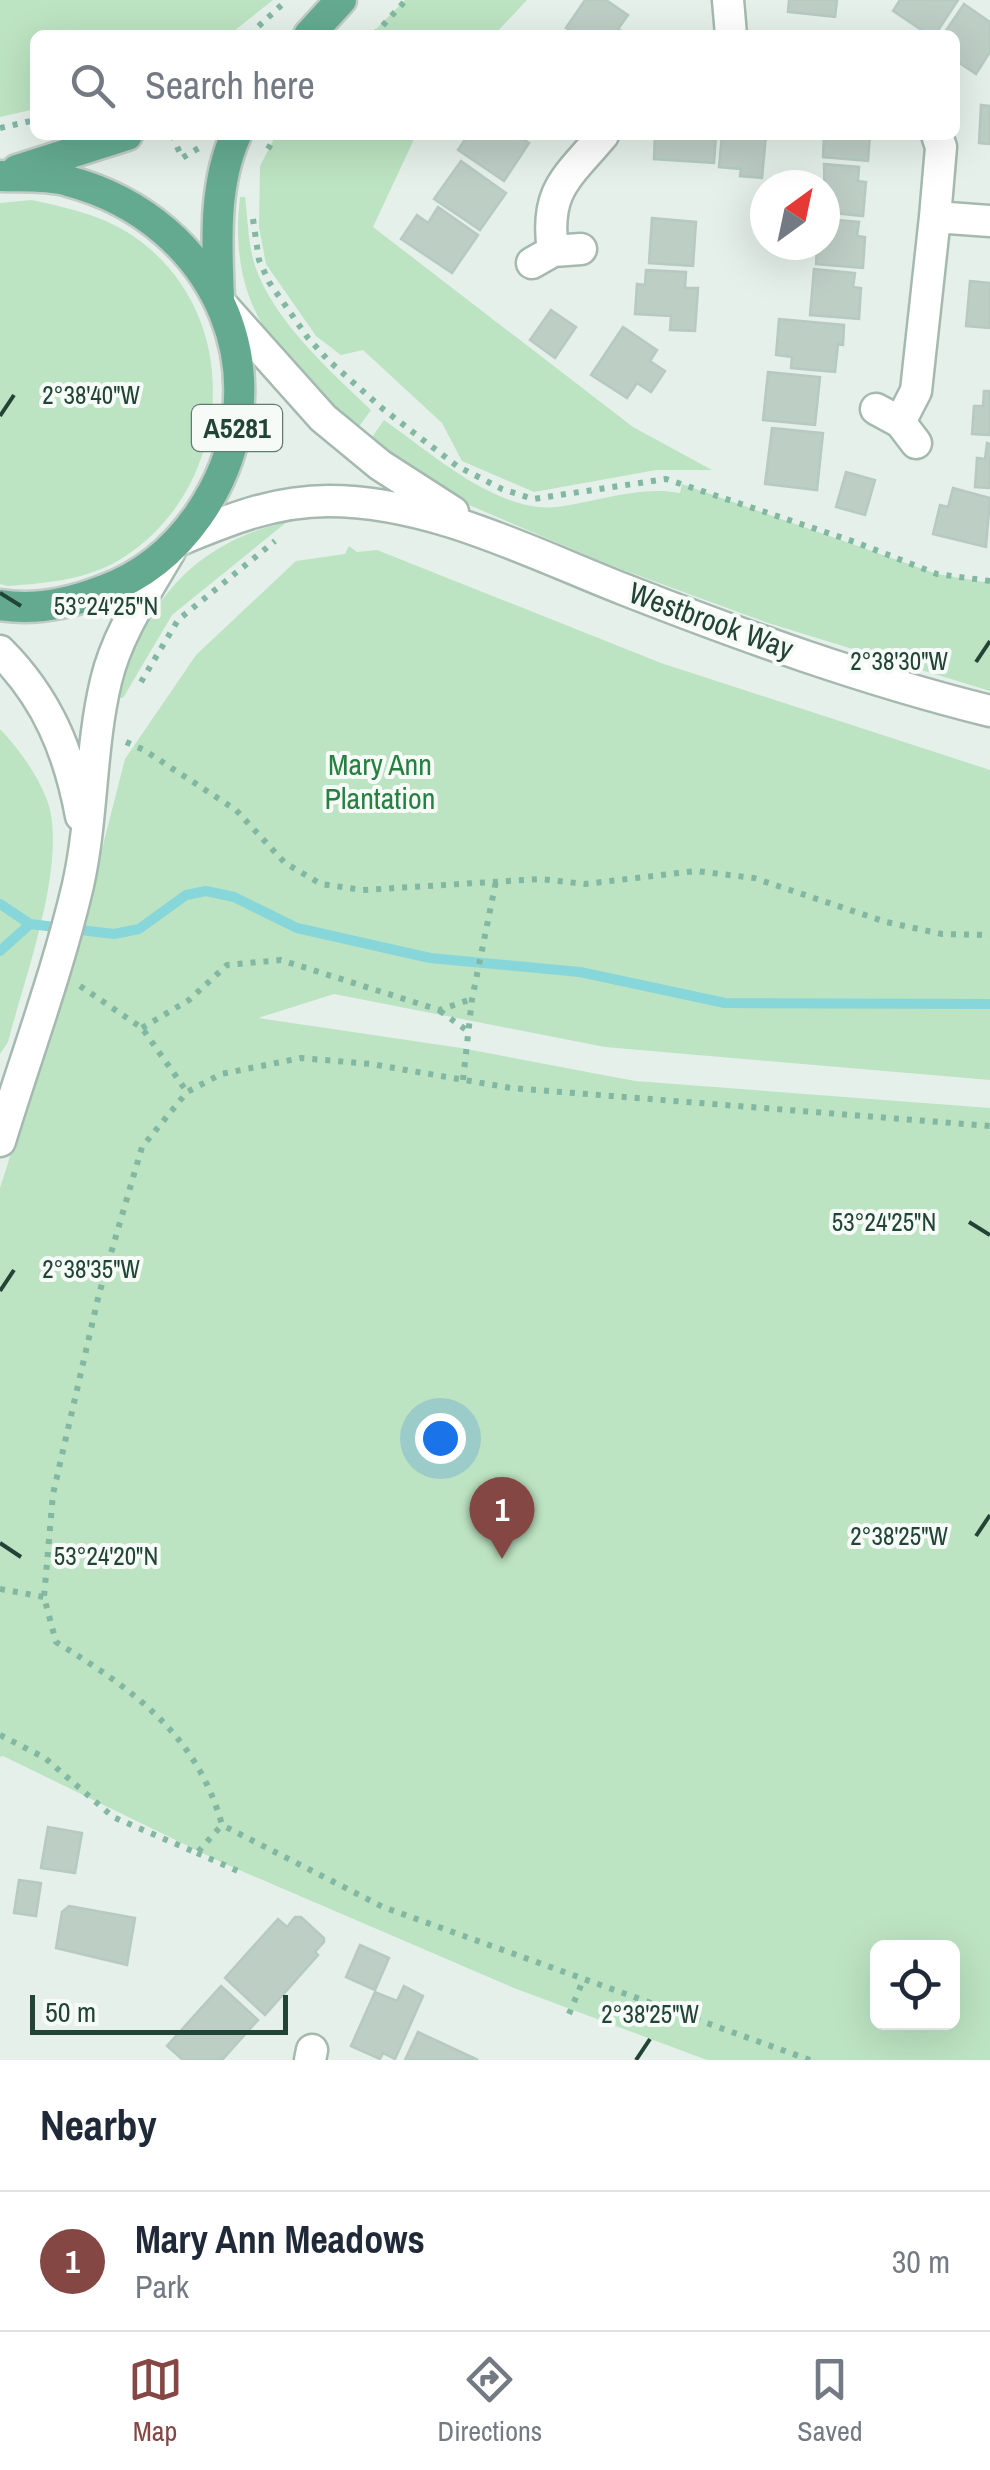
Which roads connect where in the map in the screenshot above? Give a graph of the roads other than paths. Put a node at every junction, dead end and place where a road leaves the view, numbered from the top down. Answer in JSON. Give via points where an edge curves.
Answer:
{"nodes":[{"id":1,"x":728,"y":0,"type":"edge"},
{"id":2,"x":731,"y":30,"type":"edge"},
{"id":3,"x":112,"y":140,"type":"edge"},
{"id":4,"x":234,"y":140,"type":"edge"},
{"id":5,"x":599,"y":140,"type":"edge"},
{"id":6,"x":939,"y":140,"type":"edge"},
{"id":7,"x":0,"y":176,"type":"edge"},
{"id":8,"x":935,"y":217,"type":"junction"},
{"id":9,"x":990,"y":221,"type":"edge"},
{"id":10,"x":555,"y":254,"type":"dead end"},
{"id":11,"x":221,"y":302,"type":"junction"},
{"id":12,"x":898,"y":425,"type":"dead end"},
{"id":13,"x":492,"y":536,"type":"junction"},
{"id":14,"x":176,"y":545,"type":"junction"},
{"id":15,"x":0,"y":604,"type":"edge"},
{"id":16,"x":0,"y":651,"type":"edge"},
{"id":17,"x":990,"y":711,"type":"edge"},
{"id":18,"x":84,"y":848,"type":"junction"},
{"id":19,"x":0,"y":1141,"type":"edge"}],
"edges":[{"from":1,"to":2,"type":"street"},
{"from":3,"to":7,"type":"main road","number":"A5281"},
{"from":4,"to":11,"type":"main road","number":"A5281","via":[[216,234]]},
{"from":5,"to":10,"type":"street","via":[[555,194],[549,226]]},
{"from":6,"to":8,"type":"street"},
{"from":7,"to":11,"type":"main road","number":"A5281","via":[[65,180],[128,202],[182,244]]},
{"from":8,"to":9,"type":"street"},
{"from":8,"to":12,"type":"street","via":[[916,391]]},
{"from":11,"to":13,"type":"street","name":"Westbrook Way","via":[[354,446]]},
{"from":11,"to":14,"type":"main road","number":"A5281","via":[[238,366],[237,428],[218,488]]},
{"from":13,"to":14,"type":"street","name":"Westbrook Way","via":[[387,506],[328,501],[278,505]]},
{"from":13,"to":17,"type":"street","name":"Westbrook Way","via":[[800,654]]},
{"from":14,"to":15,"type":"main road","number":"A5281","via":[[124,583],[72,602]]},
{"from":14,"to":18,"type":"street","via":[[126,629],[107,677]]},
{"from":16,"to":18,"type":"street","via":[[34,689],[64,746]]},
{"from":18,"to":19,"type":"street"}]}
